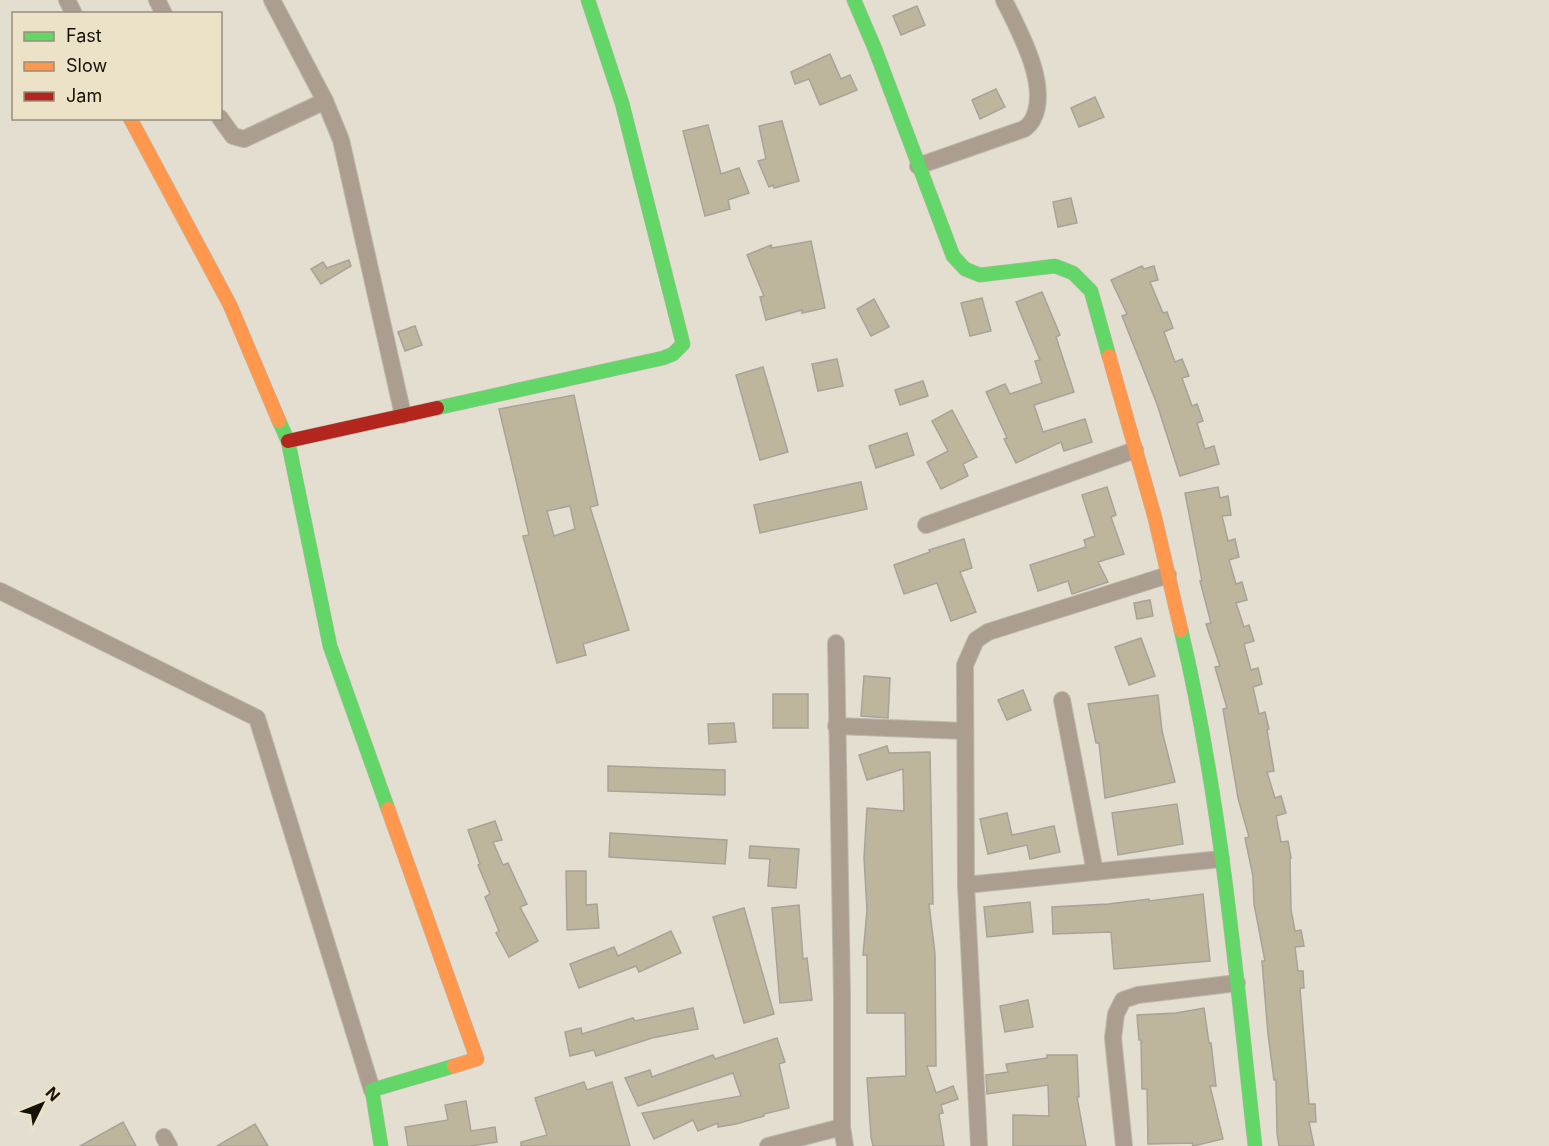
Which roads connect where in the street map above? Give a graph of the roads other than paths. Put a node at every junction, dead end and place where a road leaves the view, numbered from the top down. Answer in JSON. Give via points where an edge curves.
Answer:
{"nodes":[{"id":1,"x":272,"y":0,"type":"edge"},
{"id":2,"x":588,"y":0,"type":"edge"},
{"id":3,"x":854,"y":0,"type":"edge"},
{"id":4,"x":1004,"y":0,"type":"edge"},
{"id":5,"x":325,"y":101,"type":"junction"},
{"id":6,"x":131,"y":120,"type":"edge"},
{"id":7,"x":221,"y":120,"type":"edge"},
{"id":8,"x":918,"y":166,"type":"junction"},
{"id":9,"x":403,"y":415,"type":"junction"},
{"id":10,"x":288,"y":441,"type":"junction"},
{"id":11,"x":1135,"y":450,"type":"junction"},
{"id":12,"x":926,"y":525,"type":"dead end"},
{"id":13,"x":1168,"y":574,"type":"junction"},
{"id":14,"x":0,"y":591,"type":"edge"},
{"id":15,"x":836,"y":643,"type":"dead end"},
{"id":16,"x":1062,"y":699,"type":"dead end"},
{"id":17,"x":836,"y":726,"type":"junction"},
{"id":18,"x":965,"y":730,"type":"junction"},
{"id":19,"x":1221,"y":859,"type":"junction"},
{"id":20,"x":1095,"y":872,"type":"junction"},
{"id":21,"x":966,"y":885,"type":"junction"},
{"id":22,"x":1237,"y":983,"type":"junction"},
{"id":23,"x":372,"y":1090,"type":"junction"},
{"id":24,"x":842,"y":1127,"type":"junction"},
{"id":25,"x":381,"y":1146,"type":"edge"},
{"id":26,"x":768,"y":1146,"type":"edge"},
{"id":27,"x":845,"y":1146,"type":"edge"},
{"id":28,"x":979,"y":1146,"type":"edge"},
{"id":29,"x":1124,"y":1146,"type":"edge"},
{"id":30,"x":1255,"y":1146,"type":"edge"}],
"edges":[{"from":1,"to":5,"type":"street"},
{"from":2,"to":9,"type":"street","via":[[622,103],[683,344],[674,354],[663,358]]},
{"from":3,"to":8,"type":"street"},
{"from":4,"to":8,"type":"street","via":[[1034,71],[1038,101],[1033,121],[1023,129]]},
{"from":5,"to":7,"type":"street","via":[[244,139],[233,136]]},
{"from":5,"to":9,"type":"street","via":[[341,141]]},
{"from":6,"to":10,"type":"street","via":[[230,304]]},
{"from":8,"to":11,"type":"street","via":[[953,256],[965,269],[980,275],[1055,266],[1073,273],[1091,291]]},
{"from":9,"to":10,"type":"street"},
{"from":10,"to":23,"type":"street","via":[[330,646],[477,1059]]},
{"from":11,"to":12,"type":"street"},
{"from":11,"to":13,"type":"street"},
{"from":13,"to":18,"type":"street","via":[[988,632],[976,640],[965,665]]},
{"from":13,"to":19,"type":"street","via":[[1192,676]]},
{"from":14,"to":23,"type":"street","via":[[257,718]]},
{"from":15,"to":17,"type":"street"},
{"from":16,"to":20,"type":"street"},
{"from":17,"to":18,"type":"street"},
{"from":17,"to":24,"type":"street"},
{"from":18,"to":21,"type":"street"},
{"from":19,"to":20,"type":"street"},
{"from":19,"to":22,"type":"street"},
{"from":20,"to":21,"type":"street"},
{"from":21,"to":28,"type":"street"},
{"from":22,"to":29,"type":"street","via":[[1123,1000],[1116,1014],[1113,1038]]},
{"from":22,"to":30,"type":"street"},
{"from":23,"to":25,"type":"street"},
{"from":24,"to":26,"type":"street"},
{"from":24,"to":27,"type":"street"}]}
